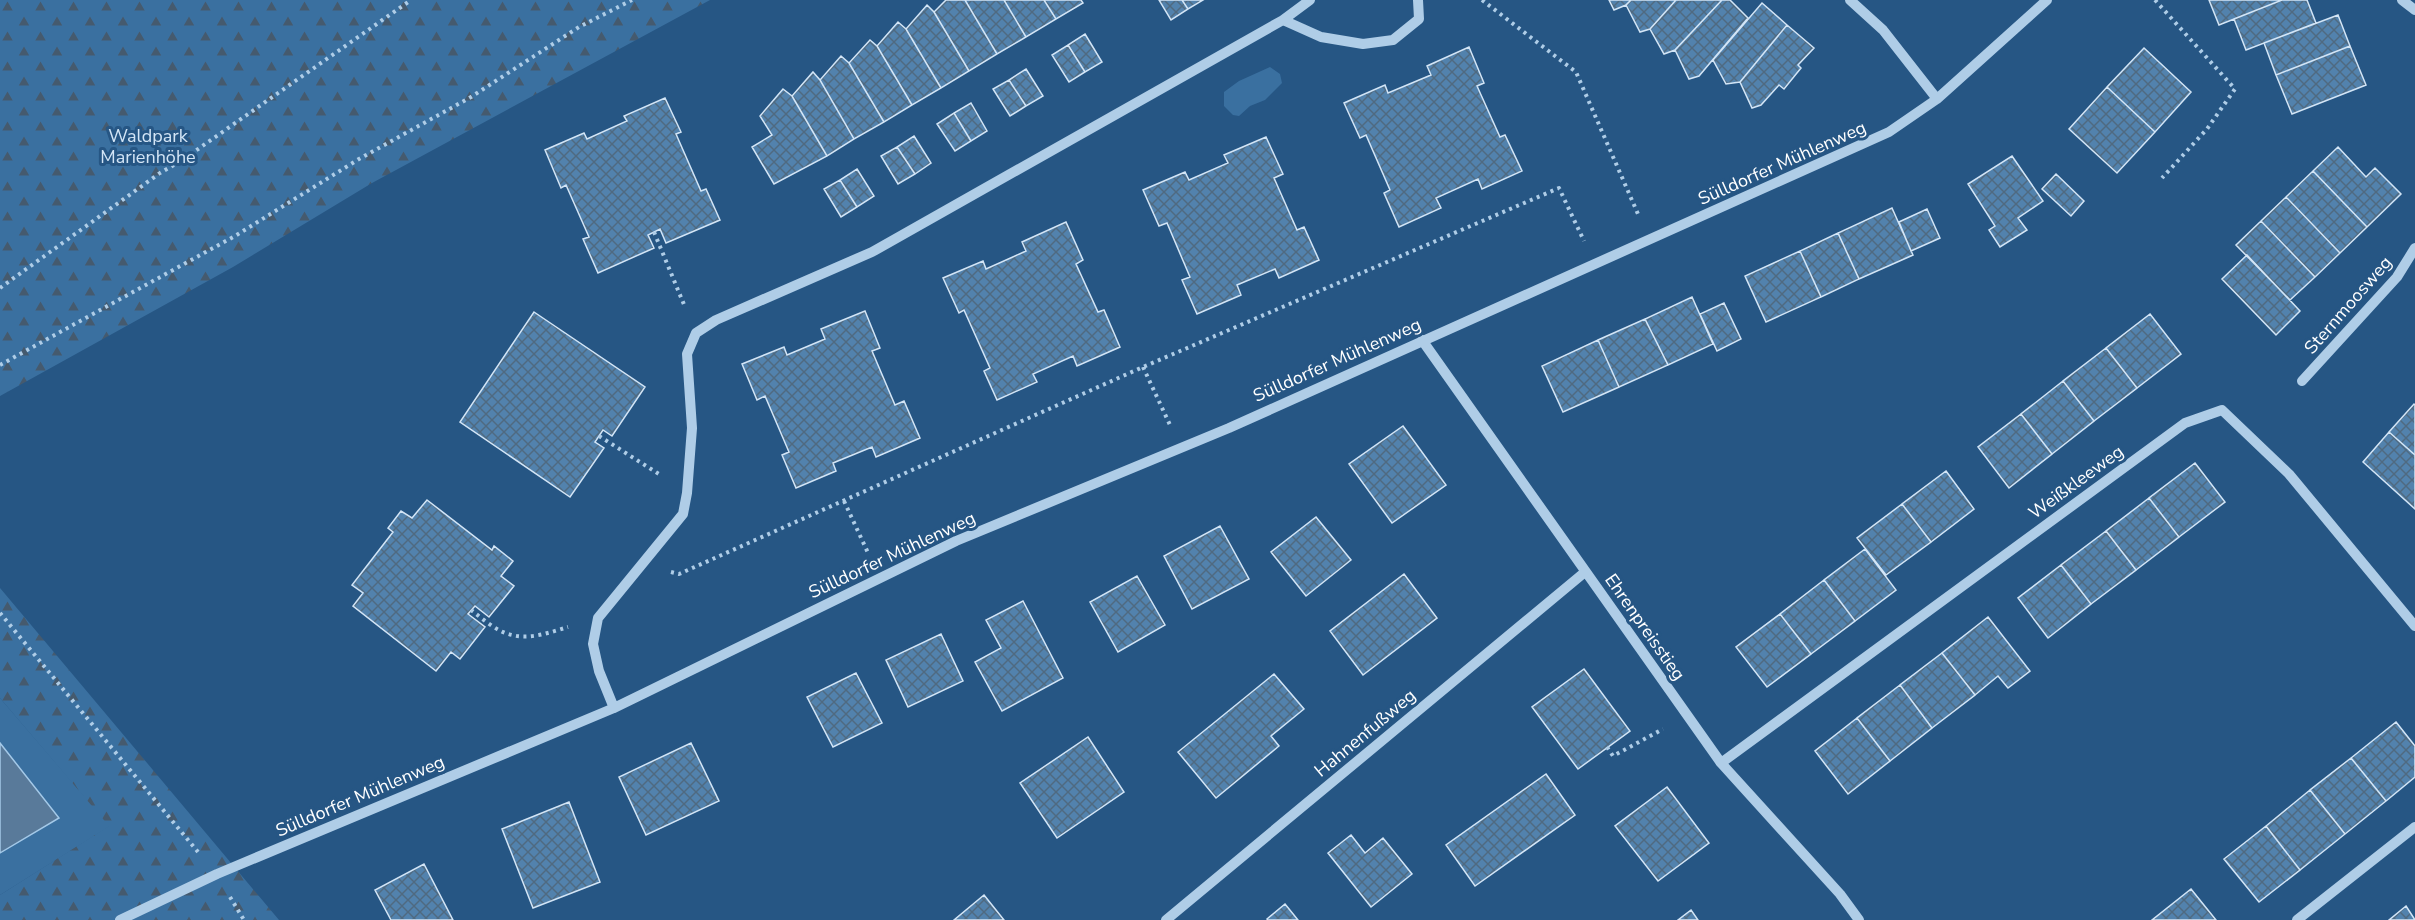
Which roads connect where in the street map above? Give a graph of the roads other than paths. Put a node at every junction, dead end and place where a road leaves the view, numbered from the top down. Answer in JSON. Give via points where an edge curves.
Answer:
{"nodes":[{"id":1,"x":1310,"y":0,"type":"edge"},
{"id":2,"x":1418,"y":0,"type":"edge"},
{"id":3,"x":1850,"y":0,"type":"edge"},
{"id":4,"x":2047,"y":0,"type":"edge"},
{"id":5,"x":2402,"y":0,"type":"edge"},
{"id":6,"x":2415,"y":10,"type":"edge"},
{"id":7,"x":1283,"y":20,"type":"junction"},
{"id":8,"x":1937,"y":99,"type":"junction"},
{"id":9,"x":2415,"y":248,"type":"edge"},
{"id":10,"x":1422,"y":340,"type":"junction"},
{"id":11,"x":2302,"y":381,"type":"dead end"},
{"id":12,"x":1585,"y":572,"type":"junction"},
{"id":13,"x":2415,"y":626,"type":"edge"},
{"id":14,"x":614,"y":708,"type":"junction"},
{"id":15,"x":1721,"y":762,"type":"junction"},
{"id":16,"x":2415,"y":826,"type":"edge"},
{"id":17,"x":120,"y":920,"type":"edge"},
{"id":18,"x":1166,"y":920,"type":"edge"},
{"id":19,"x":1859,"y":920,"type":"edge"},
{"id":20,"x":2297,"y":920,"type":"edge"}],
"edges":[{"from":1,"to":7,"type":"street"},
{"from":2,"to":7,"type":"street","via":[[1419,19],[1393,40],[1363,44],[1321,37]]},
{"from":3,"to":8,"type":"street","via":[[1883,30]]},
{"from":4,"to":8,"type":"street","name":"Sülldorfer Mühlenweg"},
{"from":5,"to":6,"type":"street"},
{"from":7,"to":14,"type":"street","via":[[872,252],[716,320],[696,333],[687,354],[692,428],[683,514],[598,618],[593,644]]},
{"from":8,"to":10,"type":"street","name":"Sülldorfer Mühlenweg","via":[[1890,132]]},
{"from":9,"to":11,"type":"street","name":"Sternmoosweg","via":[[2397,277]]},
{"from":10,"to":12,"type":"street","name":"Ehrenpreisstieg"},
{"from":10,"to":14,"type":"street","name":"Sülldorfer Mühlenweg","via":[[1228,428],[956,541]]},
{"from":12,"to":15,"type":"street","name":"Ehrenpreisstieg"},
{"from":12,"to":18,"type":"street","name":"Hahnenfußweg"},
{"from":13,"to":15,"type":"street","name":"Weißkleeweg","via":[[2289,474],[2222,410],[2185,423]]},
{"from":14,"to":17,"type":"street","name":"Sülldorfer Mühlenweg","via":[[217,874]]},
{"from":15,"to":19,"type":"street","name":"Ehrenpreisstieg"},
{"from":16,"to":20,"type":"street"}]}
